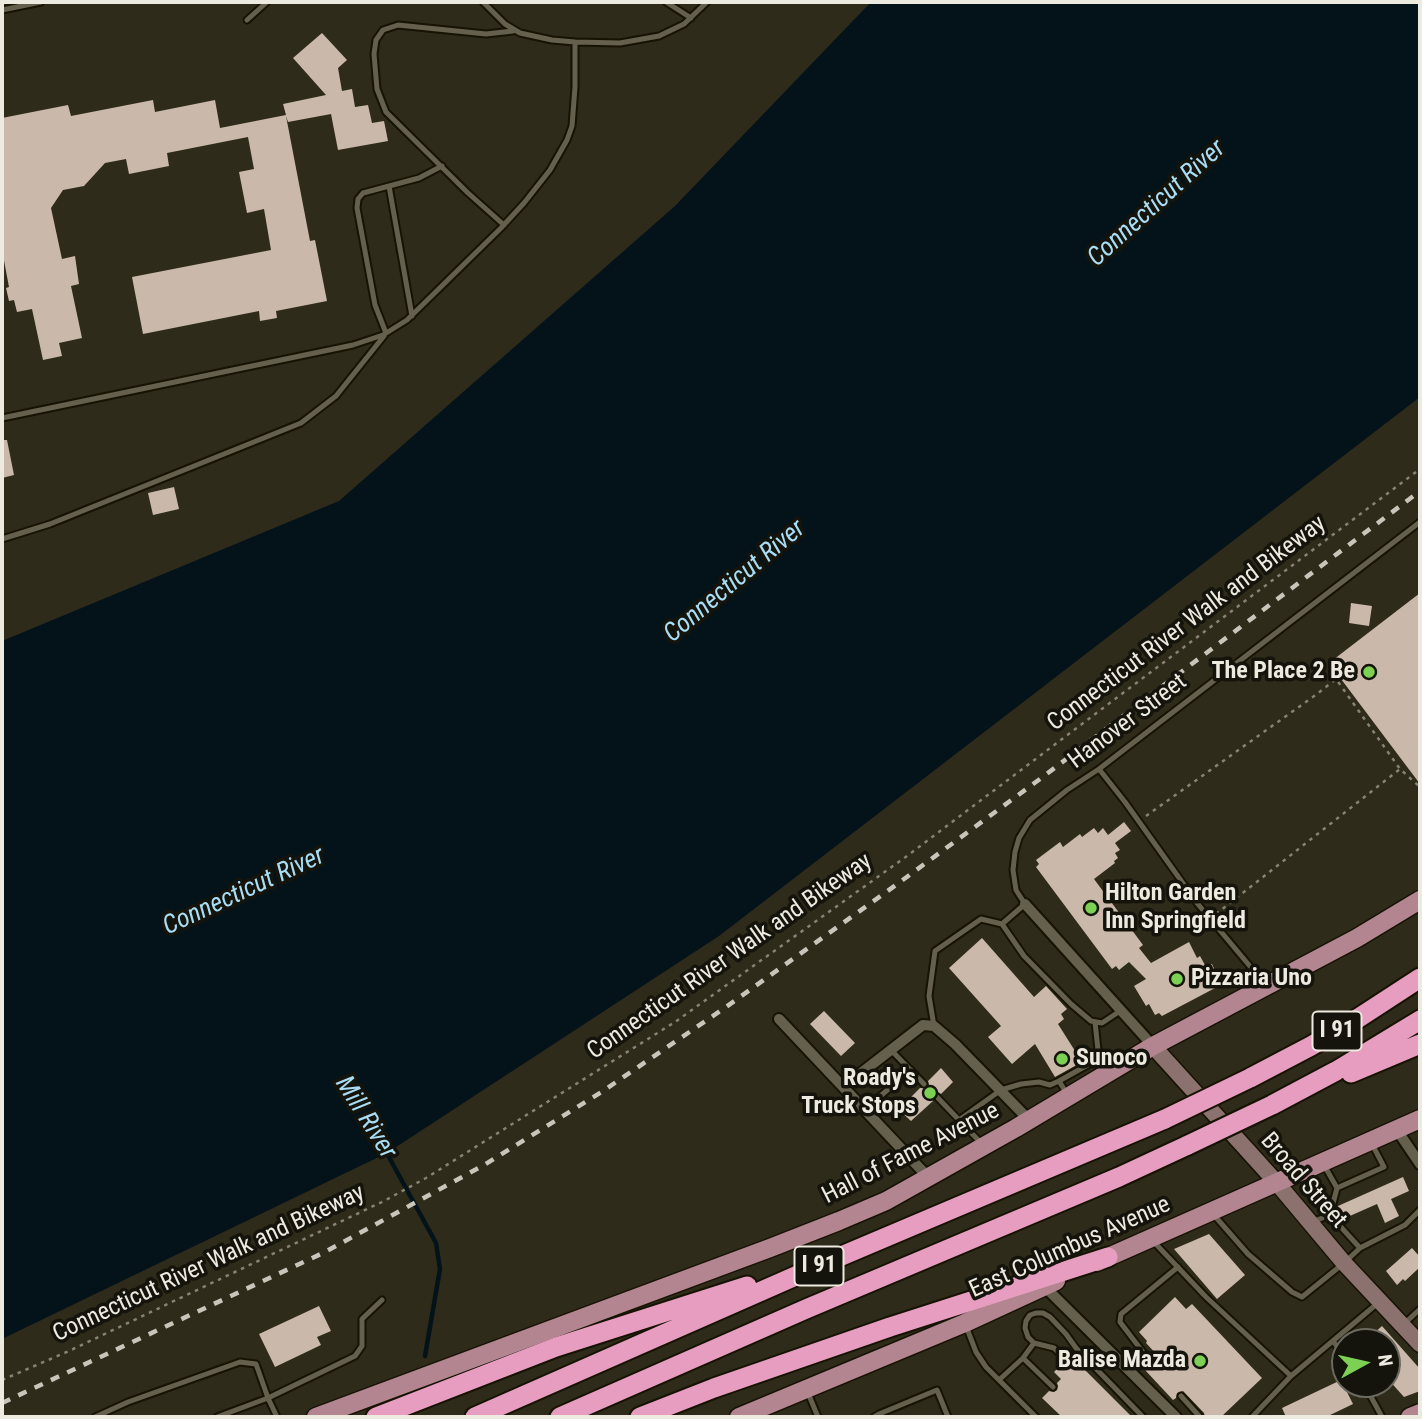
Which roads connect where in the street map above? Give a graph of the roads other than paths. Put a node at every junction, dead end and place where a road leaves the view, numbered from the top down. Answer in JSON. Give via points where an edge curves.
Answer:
{"nodes":[{"id":1,"x":41,"y":2,"type":"edge"},
{"id":2,"x":267,"y":2,"type":"edge"},
{"id":3,"x":483,"y":2,"type":"edge"},
{"id":4,"x":666,"y":2,"type":"edge"},
{"id":5,"x":707,"y":2,"type":"edge"},
{"id":6,"x":2,"y":10,"type":"edge"},
{"id":7,"x":691,"y":18,"type":"junction"},
{"id":8,"x":247,"y":20,"type":"dead end"},
{"id":9,"x":515,"y":31,"type":"junction"},
{"id":10,"x":575,"y":42,"type":"junction"},
{"id":11,"x":442,"y":166,"type":"junction"},
{"id":12,"x":389,"y":186,"type":"junction"},
{"id":13,"x":504,"y":225,"type":"junction"},
{"id":14,"x":412,"y":316,"type":"junction"},
{"id":15,"x":386,"y":333,"type":"junction"},
{"id":16,"x":2,"y":418,"type":"edge"},
{"id":17,"x":1420,"y":522,"type":"edge"},
{"id":18,"x":2,"y":539,"type":"edge"},
{"id":19,"x":1099,"y":769,"type":"junction"},
{"id":20,"x":1420,"y":900,"type":"edge"},
{"id":21,"x":1025,"y":904,"type":"junction"},
{"id":22,"x":1002,"y":924,"type":"junction"},
{"id":23,"x":1420,"y":978,"type":"edge"},
{"id":24,"x":1266,"y":985,"type":"junction"},
{"id":25,"x":1120,"y":1011,"type":"junction"},
{"id":26,"x":779,"y":1019,"type":"dead end"},
{"id":27,"x":1420,"y":1020,"type":"edge"},
{"id":28,"x":1095,"y":1022,"type":"junction"},
{"id":29,"x":934,"y":1026,"type":"junction"},
{"id":30,"x":1420,"y":1044,"type":"edge"},
{"id":31,"x":1153,"y":1046,"type":"junction"},
{"id":32,"x":891,"y":1050,"type":"junction"},
{"id":33,"x":1106,"y":1064,"type":"junction"},
{"id":34,"x":911,"y":1070,"type":"junction"},
{"id":35,"x":924,"y":1084,"type":"dead end"},
{"id":36,"x":843,"y":1087,"type":"junction"},
{"id":37,"x":1064,"y":1089,"type":"junction"},
{"id":38,"x":1001,"y":1090,"type":"junction"},
{"id":39,"x":937,"y":1097,"type":"dead end"},
{"id":40,"x":1280,"y":1101,"type":"junction"},
{"id":41,"x":864,"y":1110,"type":"junction"},
{"id":42,"x":1420,"y":1119,"type":"edge"},
{"id":43,"x":959,"y":1120,"type":"junction"},
{"id":44,"x":1029,"y":1120,"type":"junction"},
{"id":45,"x":1397,"y":1130,"type":"junction"},
{"id":46,"x":1370,"y":1142,"type":"junction"},
{"id":47,"x":984,"y":1147,"type":"junction"},
{"id":48,"x":1322,"y":1163,"type":"junction"},
{"id":49,"x":1420,"y":1164,"type":"edge"},
{"id":50,"x":929,"y":1178,"type":"junction"},
{"id":51,"x":1277,"y":1183,"type":"junction"},
{"id":52,"x":1337,"y":1188,"type":"junction"},
{"id":53,"x":1420,"y":1210,"type":"edge"},
{"id":54,"x":1211,"y":1212,"type":"junction"},
{"id":55,"x":1330,"y":1215,"type":"junction"},
{"id":56,"x":1310,"y":1222,"type":"junction"},
{"id":57,"x":1150,"y":1238,"type":"junction"},
{"id":58,"x":1360,"y":1248,"type":"junction"},
{"id":59,"x":1108,"y":1257,"type":"junction"},
{"id":60,"x":832,"y":1260,"type":"junction"},
{"id":61,"x":1344,"y":1263,"type":"junction"},
{"id":62,"x":1178,"y":1267,"type":"junction"},
{"id":63,"x":1044,"y":1286,"type":"junction"},
{"id":64,"x":382,"y":1300,"type":"dead end"},
{"id":65,"x":1380,"y":1301,"type":"junction"},
{"id":66,"x":1420,"y":1309,"type":"edge"},
{"id":67,"x":965,"y":1323,"type":"junction"},
{"id":68,"x":1403,"y":1326,"type":"junction"},
{"id":69,"x":1348,"y":1328,"type":"edge"},
{"id":70,"x":1419,"y":1339,"type":"edge"},
{"id":71,"x":1034,"y":1343,"type":"junction"},
{"id":72,"x":1331,"y":1343,"type":"edge"},
{"id":73,"x":1023,"y":1358,"type":"junction"},
{"id":74,"x":1066,"y":1360,"type":"dead end"},
{"id":75,"x":1152,"y":1364,"type":"dead end"},
{"id":76,"x":1292,"y":1376,"type":"junction"},
{"id":77,"x":999,"y":1380,"type":"junction"},
{"id":78,"x":1053,"y":1387,"type":"dead end"},
{"id":79,"x":806,"y":1390,"type":"junction"},
{"id":80,"x":1181,"y":1396,"type":"dead end"},
{"id":81,"x":268,"y":1398,"type":"junction"},
{"id":82,"x":1372,"y":1398,"type":"edge"},
{"id":83,"x":94,"y":1417,"type":"edge"},
{"id":84,"x":217,"y":1417,"type":"edge"},
{"id":85,"x":277,"y":1417,"type":"edge"},
{"id":86,"x":316,"y":1417,"type":"edge"},
{"id":87,"x":376,"y":1417,"type":"edge"},
{"id":88,"x":475,"y":1417,"type":"edge"},
{"id":89,"x":560,"y":1417,"type":"edge"},
{"id":90,"x":640,"y":1417,"type":"edge"},
{"id":91,"x":739,"y":1417,"type":"edge"},
{"id":92,"x":818,"y":1417,"type":"edge"},
{"id":93,"x":874,"y":1417,"type":"edge"},
{"id":94,"x":948,"y":1417,"type":"edge"},
{"id":95,"x":1036,"y":1417,"type":"edge"},
{"id":96,"x":1143,"y":1417,"type":"edge"},
{"id":97,"x":1176,"y":1417,"type":"edge"},
{"id":98,"x":1200,"y":1417,"type":"edge"},
{"id":99,"x":1252,"y":1417,"type":"edge"},
{"id":100,"x":1382,"y":1417,"type":"edge"}],
"edges":[{"from":1,"to":6,"type":"lane"},
{"from":2,"to":8,"type":"lane"},
{"from":3,"to":9,"type":"lane"},
{"from":4,"to":7,"type":"lane"},
{"from":5,"to":7,"type":"lane"},
{"from":7,"to":10,"type":"lane","via":[[646,40]]},
{"from":9,"to":10,"type":"lane"},
{"from":9,"to":11,"type":"lane","via":[[486,34],[405,25],[379,34],[373,54],[384,107]]},
{"from":10,"to":13,"type":"lane","via":[[572,126],[567,141],[550,170]]},
{"from":11,"to":12,"type":"lane"},
{"from":11,"to":13,"type":"lane"},
{"from":12,"to":14,"type":"lane"},
{"from":12,"to":15,"type":"lane","via":[[363,193],[357,208],[375,305]]},
{"from":13,"to":14,"type":"lane"},
{"from":14,"to":15,"type":"lane"},
{"from":15,"to":16,"type":"lane","via":[[334,349]]},
{"from":15,"to":18,"type":"lane","via":[[336,396],[301,423]]},
{"from":17,"to":19,"type":"lane","name":"Hanover Street"},
{"from":19,"to":21,"type":"lane","name":"Hanover Street","via":[[1030,820],[1019,838],[1013,870],[1016,890]]},
{"from":19,"to":24,"type":"lane","via":[[1197,903]]},
{"from":20,"to":24,"type":"main road","name":"Hall of Fame Avenue"},
{"from":21,"to":22,"type":"lane"},
{"from":21,"to":25,"type":"street"},
{"from":22,"to":28,"type":"lane","via":[[1024,956]]},
{"from":22,"to":29,"type":"lane","via":[[981,919],[935,951],[929,996]]},
{"from":23,"to":60,"type":"highway","number":"I 91","bridge":true,"via":[[1346,1026],[1165,1119]]},
{"from":24,"to":31,"type":"main road","name":"Hall of Fame Avenue"},
{"from":25,"to":28,"type":"lane","via":[[1102,1023]]},
{"from":25,"to":31,"type":"street"},
{"from":26,"to":36,"type":"street"},
{"from":27,"to":40,"type":"highway","number":"I 91"},
{"from":28,"to":33,"type":"lane","via":[[1098,1050]]},
{"from":29,"to":32,"type":"street","via":[[923,1025]]},
{"from":29,"to":38,"type":"street"},
{"from":30,"to":40,"type":"highway"},
{"from":31,"to":33,"type":"main road","name":"Hall of Fame Avenue"},
{"from":31,"to":51,"type":"main road","name":"Broad Street"},
{"from":32,"to":34,"type":"lane"},
{"from":32,"to":36,"type":"street"},
{"from":33,"to":37,"type":"main road","name":"Hall of Fame Avenue"},
{"from":34,"to":35,"type":"lane"},
{"from":34,"to":41,"type":"lane"},
{"from":36,"to":41,"type":"street"},
{"from":37,"to":38,"type":"lane","via":[[1039,1082]]},
{"from":37,"to":44,"type":"main road","name":"Hall of Fame Avenue"},
{"from":38,"to":43,"type":"lane"},
{"from":38,"to":44,"type":"street"},
{"from":39,"to":43,"type":"lane"},
{"from":40,"to":89,"type":"highway","number":"I 91","bridge":true,"via":[[1095,1187]]},
{"from":41,"to":50,"type":"street"},
{"from":42,"to":45,"type":"main road","name":"East Columbus Avenue"},
{"from":43,"to":47,"type":"lane"},
{"from":44,"to":47,"type":"main road","name":"Hall of Fame Avenue"},
{"from":45,"to":46,"type":"main road","name":"East Columbus Avenue"},
{"from":45,"to":49,"type":"street"},
{"from":46,"to":48,"type":"main road","name":"East Columbus Avenue"},
{"from":46,"to":52,"type":"lane","via":[[1384,1167]]},
{"from":47,"to":50,"type":"main road","name":"Hall of Fame Avenue"},
{"from":48,"to":51,"type":"main road","name":"East Columbus Avenue"},
{"from":48,"to":52,"type":"lane"},
{"from":50,"to":86,"type":"main road","name":"Hall of Fame Avenue","via":[[816,1230]]},
{"from":51,"to":54,"type":"main road","name":"East Columbus Avenue"},
{"from":51,"to":56,"type":"main road","name":"Broad Street"},
{"from":52,"to":55,"type":"lane"},
{"from":53,"to":58,"type":"lane","via":[[1405,1225]]},
{"from":54,"to":57,"type":"main road","name":"East Columbus Avenue"},
{"from":54,"to":61,"type":"lane","via":[[1248,1254],[1302,1297]]},
{"from":55,"to":56,"type":"lane"},
{"from":55,"to":58,"type":"lane"},
{"from":56,"to":61,"type":"main road","name":"Broad Street"},
{"from":57,"to":59,"type":"main road","name":"East Columbus Avenue"},
{"from":57,"to":62,"type":"lane"},
{"from":58,"to":61,"type":"lane"},
{"from":59,"to":63,"type":"main road","name":"East Columbus Avenue"},
{"from":59,"to":90,"type":"highway","via":[[879,1331]]},
{"from":60,"to":87,"type":"highway","via":[[584,1337]]},
{"from":60,"to":88,"type":"highway","number":"I 91"},
{"from":61,"to":65,"type":"main road","name":"Broad Street"},
{"from":62,"to":75,"type":"lane","via":[[1121,1314],[1120,1322]]},
{"from":62,"to":76,"type":"lane"},
{"from":63,"to":67,"type":"main road","name":"East Columbus Avenue"},
{"from":63,"to":97,"type":"street"},
{"from":64,"to":81,"type":"lane","via":[[362,1319],[362,1346],[355,1356]]},
{"from":65,"to":68,"type":"main road","name":"Broad Street"},
{"from":65,"to":69,"type":"lane"},
{"from":66,"to":68,"type":"lane"},
{"from":67,"to":77,"type":"lane","via":[[976,1352]]},
{"from":67,"to":79,"type":"main road","name":"East Columbus Avenue"},
{"from":68,"to":70,"type":"main road","name":"Broad Street"},
{"from":71,"to":73,"type":"lane"},
{"from":71,"to":74,"type":"lane","via":[[1054,1348]]},
{"from":71,"to":96,"type":"lane","via":[[1028,1337],[1026,1321],[1030,1315],[1043,1313]]},
{"from":72,"to":76,"type":"lane"},
{"from":73,"to":77,"type":"lane"},
{"from":73,"to":78,"type":"lane"},
{"from":76,"to":99,"type":"lane"},
{"from":77,"to":95,"type":"lane"},
{"from":79,"to":91,"type":"main road","name":"East Columbus Avenue"},
{"from":79,"to":92,"type":"lane"},
{"from":80,"to":98,"type":"lane"},
{"from":81,"to":83,"type":"lane","via":[[256,1364],[240,1362]]},
{"from":81,"to":84,"type":"lane"},
{"from":81,"to":85,"type":"lane"},
{"from":82,"to":100,"type":"lane"},
{"from":93,"to":94,"type":"lane","via":[[937,1390]]}]}
